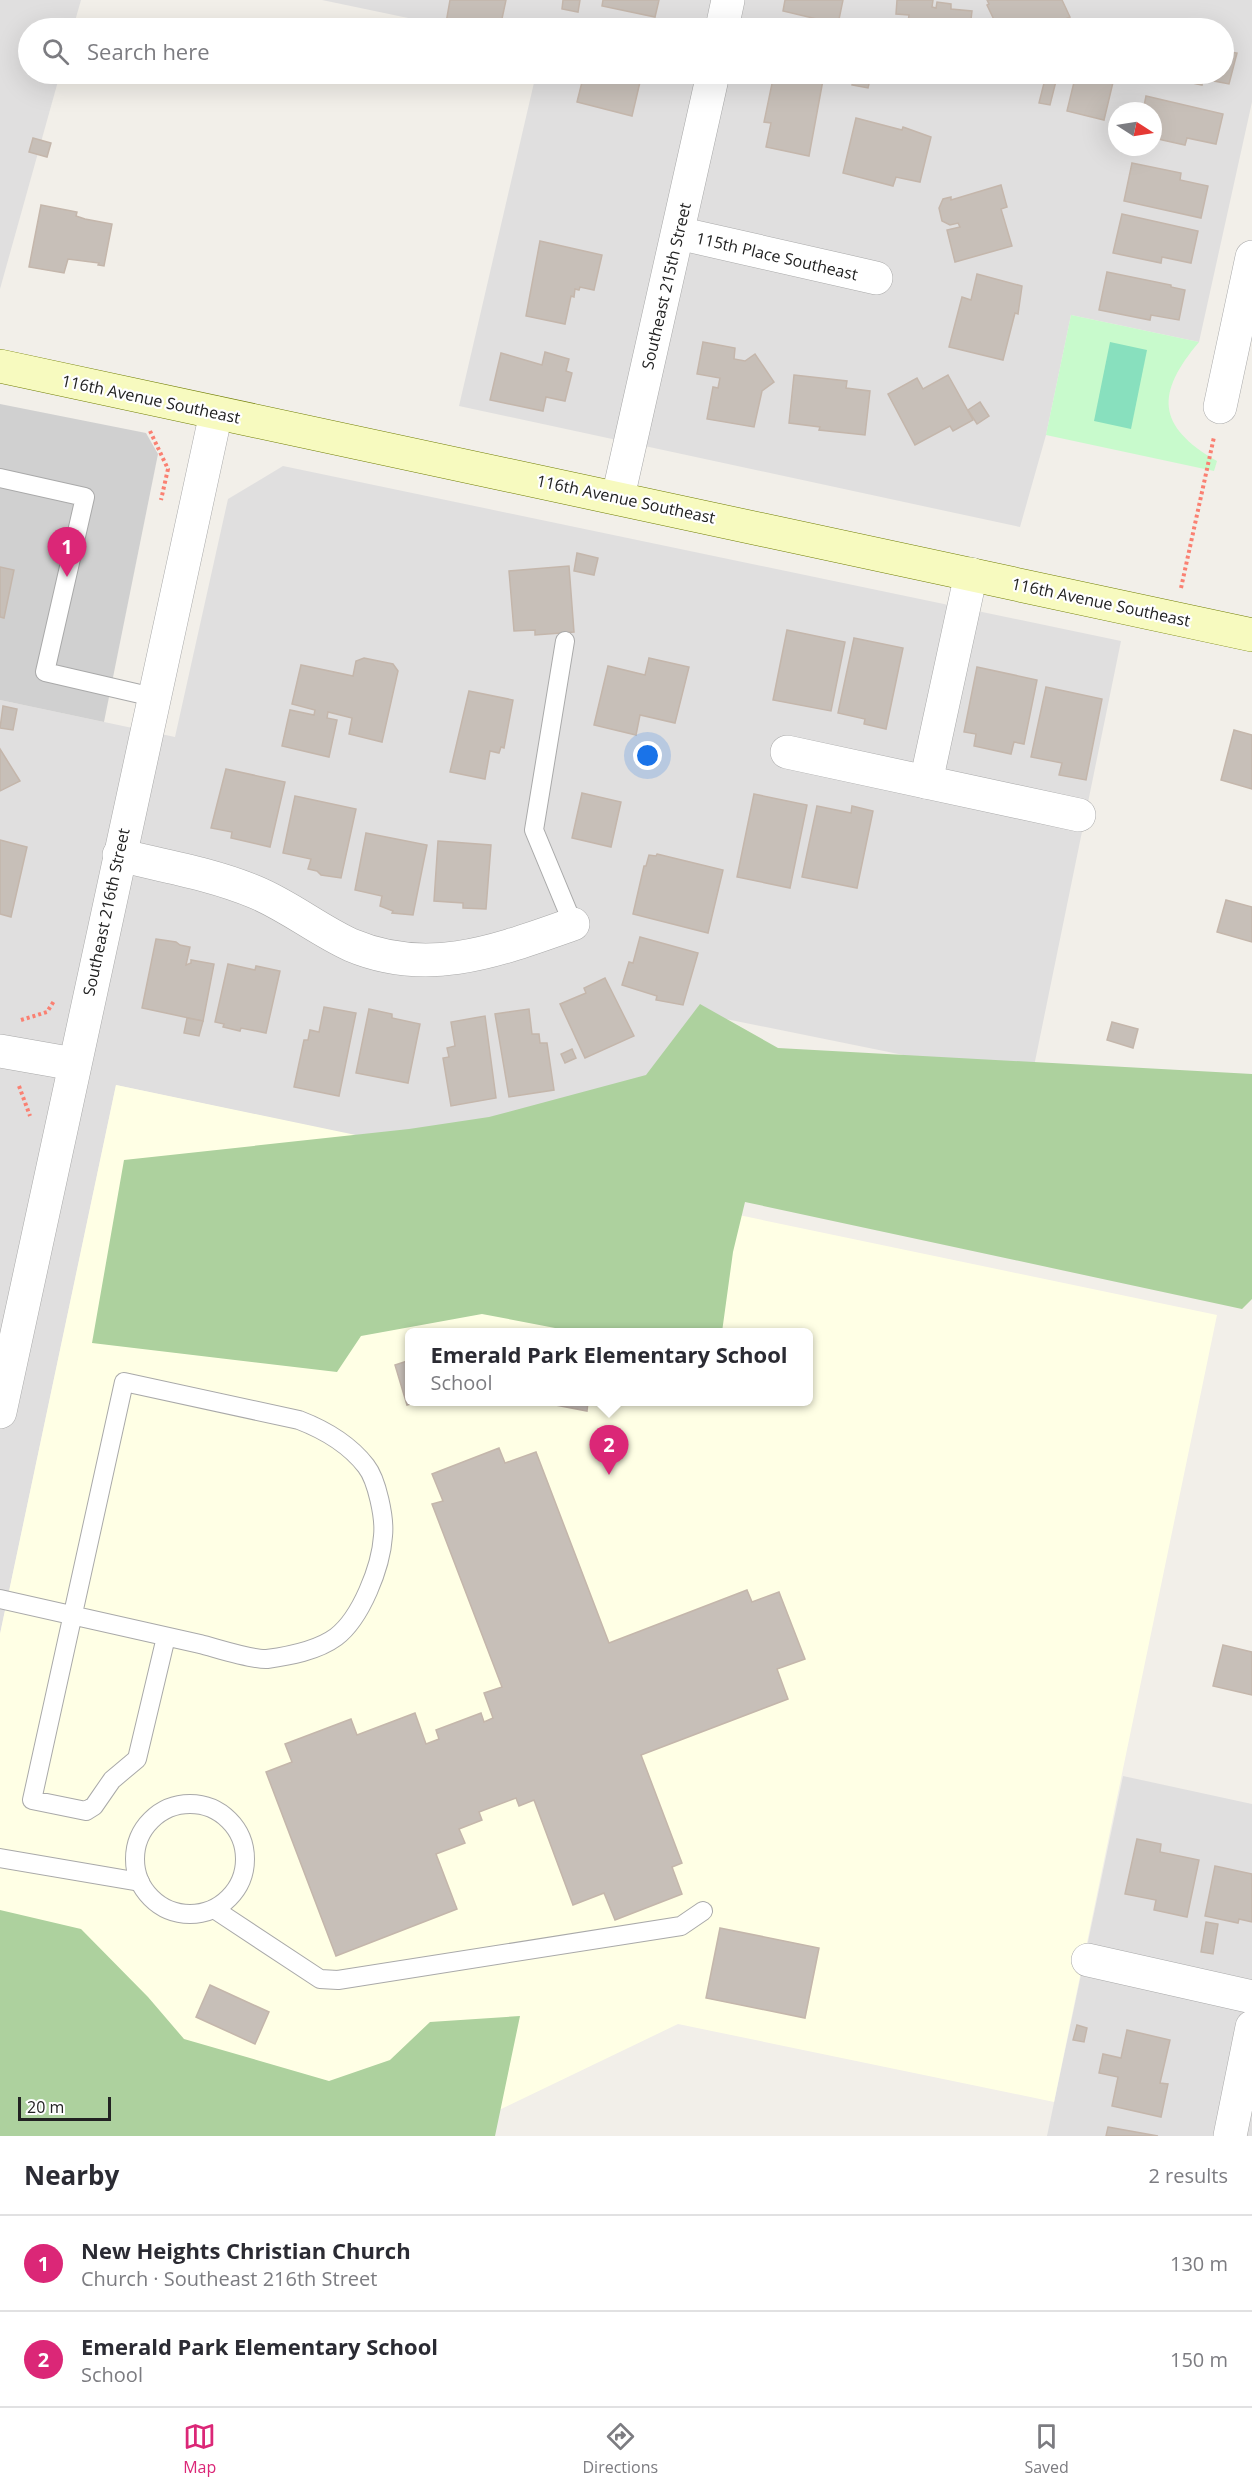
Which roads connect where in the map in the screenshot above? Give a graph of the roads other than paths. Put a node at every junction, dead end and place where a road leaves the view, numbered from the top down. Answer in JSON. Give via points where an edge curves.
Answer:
{"nodes":[{"id":1,"x":728,"y":0,"type":"edge"},
{"id":2,"x":724,"y":18,"type":"edge"},
{"id":3,"x":710,"y":84,"type":"edge"},
{"id":4,"x":678,"y":233,"type":"junction"},
{"id":5,"x":1252,"y":257,"type":"edge"},
{"id":6,"x":876,"y":279,"type":"dead end"},
{"id":7,"x":0,"y":366,"type":"edge"},
{"id":8,"x":1220,"y":407,"type":"road end"},
{"id":9,"x":216,"y":412,"type":"junction"},
{"id":10,"x":0,"y":478,"type":"edge"},
{"id":11,"x":618,"y":497,"type":"junction"},
{"id":12,"x":971,"y":574,"type":"junction"},
{"id":13,"x":1252,"y":635,"type":"edge"},
{"id":14,"x":565,"y":641,"type":"dead end"},
{"id":15,"x":153,"y":697,"type":"junction"},
{"id":16,"x":787,"y":752,"type":"dead end"},
{"id":17,"x":926,"y":782,"type":"junction"},
{"id":18,"x":1079,"y":815,"type":"dead end"},
{"id":19,"x":118,"y":855,"type":"junction"},
{"id":20,"x":573,"y":924,"type":"joint"},
{"id":21,"x":0,"y":1051,"type":"edge"},
{"id":22,"x":74,"y":1064,"type":"junction"},
{"id":23,"x":0,"y":1412,"type":"edge"},
{"id":24,"x":0,"y":1599,"type":"edge"},
{"id":25,"x":72,"y":1615,"type":"junction"},
{"id":26,"x":166,"y":1636,"type":"junction"},
{"id":27,"x":0,"y":1858,"type":"edge"},
{"id":28,"x":140,"y":1882,"type":"junction"},
{"id":29,"x":214,"y":1910,"type":"junction"},
{"id":30,"x":703,"y":1911,"type":"dead end"},
{"id":31,"x":1088,"y":1960,"type":"dead end"},
{"id":32,"x":1252,"y":1997,"type":"edge"},
{"id":33,"x":1252,"y":2027,"type":"edge"},
{"id":34,"x":1230,"y":2136,"type":"edge"}],
"edges":[{"from":1,"to":2,"type":"street"},
{"from":3,"to":4,"type":"street","name":"Southeast 215th Street"},
{"from":4,"to":6,"type":"street","name":"115th Place Southeast"},
{"from":4,"to":11,"type":"street","name":"Southeast 215th Street"},
{"from":5,"to":8,"type":"street"},
{"from":7,"to":9,"type":"main road","name":"116th Avenue Southeast"},
{"from":9,"to":11,"type":"main road","name":"116th Avenue Southeast"},
{"from":9,"to":15,"type":"street","name":"Southeast 216th Street"},
{"from":10,"to":15,"type":"lane","via":[[85,497],[45,672]]},
{"from":11,"to":12,"type":"main road","name":"116th Avenue Southeast"},
{"from":12,"to":13,"type":"main road","name":"116th Avenue Southeast"},
{"from":12,"to":17,"type":"street"},
{"from":14,"to":20,"type":"lane","via":[[534,830]]},
{"from":15,"to":19,"type":"street","name":"Southeast 216th Street"},
{"from":16,"to":17,"type":"street"},
{"from":17,"to":18,"type":"street"},
{"from":19,"to":20,"type":"street","via":[[232,882],[352,945],[404,958],[436,960],[495,951]]},
{"from":19,"to":22,"type":"street","name":"Southeast 216th Street"},
{"from":21,"to":22,"type":"street"},
{"from":22,"to":23,"type":"street","name":"Southeast 216th Street"},
{"from":24,"to":25,"type":"lane"},
{"from":25,"to":26,"type":"lane"},
{"from":25,"to":26,"type":"lane","via":[[32,1800],[86,1811],[112,1780],[137,1759]]},
{"from":25,"to":26,"type":"lane","via":[[124,1382],[299,1420],[344,1443],[367,1467],[378,1493],[383,1535],[374,1577],[358,1610],[336,1637],[308,1651],[264,1659]]},
{"from":27,"to":28,"type":"lane"},
{"from":28,"to":29,"type":"lane","via":[[152,1900],[171,1911],[193,1915]]},
{"from":28,"to":29,"type":"lane","via":[[136,1850],[150,1821],[167,1808],[188,1803],[210,1806],[228,1818],[241,1835],[246,1857],[243,1878],[231,1897]]},
{"from":29,"to":30,"type":"lane","via":[[320,1979],[338,1980],[681,1926]]},
{"from":31,"to":32,"type":"street"},
{"from":33,"to":34,"type":"street"}]}
